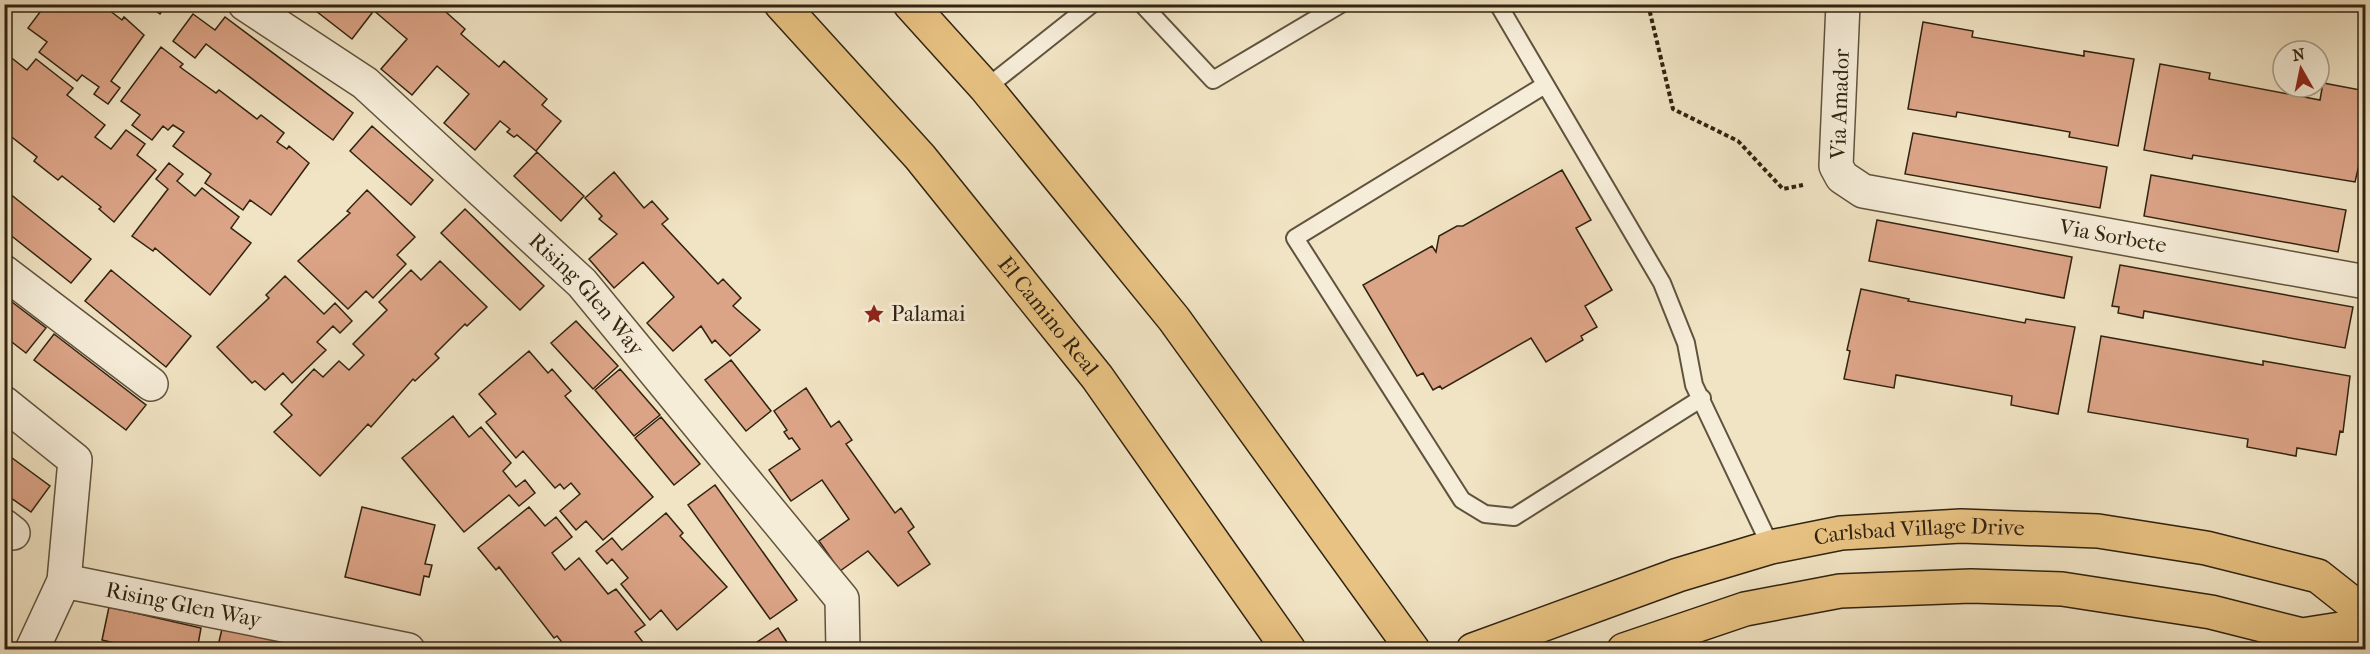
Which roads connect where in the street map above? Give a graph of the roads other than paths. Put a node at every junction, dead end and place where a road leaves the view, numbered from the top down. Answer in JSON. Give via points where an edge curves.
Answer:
{"nodes":[{"id":1,"x":245,"y":4,"type":"edge"},
{"id":2,"x":781,"y":4,"type":"edge"},
{"id":3,"x":910,"y":4,"type":"edge"},
{"id":4,"x":1092,"y":4,"type":"edge"},
{"id":5,"x":1142,"y":4,"type":"edge"},
{"id":6,"x":1341,"y":4,"type":"edge"},
{"id":7,"x":1498,"y":4,"type":"edge"},
{"id":8,"x":1843,"y":4,"type":"edge"},
{"id":9,"x":1545,"y":85,"type":"junction"},
{"id":10,"x":986,"y":88,"type":"junction"},
{"id":11,"x":1852,"y":184,"type":"joint"},
{"id":12,"x":4,"y":272,"type":"edge"},
{"id":13,"x":2366,"y":282,"type":"edge"},
{"id":14,"x":151,"y":384,"type":"dead end"},
{"id":15,"x":1702,"y":398,"type":"junction"},
{"id":16,"x":4,"y":403,"type":"edge"},
{"id":17,"x":1771,"y":547,"type":"junction"},
{"id":18,"x":64,"y":581,"type":"junction"},
{"id":19,"x":2366,"y":614,"type":"edge"},
{"id":20,"x":2366,"y":625,"type":"edge"},
{"id":21,"x":33,"y":650,"type":"edge"},
{"id":22,"x":408,"y":650,"type":"edge"},
{"id":23,"x":843,"y":650,"type":"edge"},
{"id":24,"x":1289,"y":650,"type":"edge"},
{"id":25,"x":1413,"y":650,"type":"edge"},
{"id":26,"x":1473,"y":650,"type":"edge"},
{"id":27,"x":1624,"y":650,"type":"edge"}],
"edges":[{"from":1,"to":23,"type":"street","name":"Rising Glen Way","via":[[365,83],[582,284],[842,599]]},
{"from":2,"to":24,"type":"main road","name":"El Camino Real","via":[[920,157],[1089,368]]},
{"from":3,"to":10,"type":"main road"},
{"from":4,"to":10,"type":"lane"},
{"from":5,"to":6,"type":"lane","via":[[1213,80]]},
{"from":7,"to":9,"type":"lane"},
{"from":8,"to":11,"type":"street","name":"Via Amador","via":[[1836,166]]},
{"from":9,"to":15,"type":"lane","via":[[1662,283],[1686,343],[1694,385]]},
{"from":9,"to":15,"type":"lane","via":[[1295,238],[1462,500],[1485,514],[1514,517]]},
{"from":10,"to":25,"type":"main road","via":[[1174,319]]},
{"from":11,"to":13,"type":"street","name":"Via Sorbete"},
{"from":12,"to":14,"type":"street"},
{"from":15,"to":17,"type":"lane"},
{"from":16,"to":18,"type":"street","via":[[75,460]]},
{"from":17,"to":19,"type":"main road","name":"Carlsbad Village Drive","via":[[1840,532],[1961,526],[2098,531],[2206,548],[2318,576]]},
{"from":17,"to":26,"type":"main road","name":"Carlsbad Village Drive","via":[[1678,574]]},
{"from":18,"to":21,"type":"street"},
{"from":18,"to":22,"type":"street","name":"Rising Glen Way"},
{"from":20,"to":27,"type":"main road","via":[[2302,635],[2211,612],[2062,589],[1971,586],[1839,591],[1745,609]]}]}
